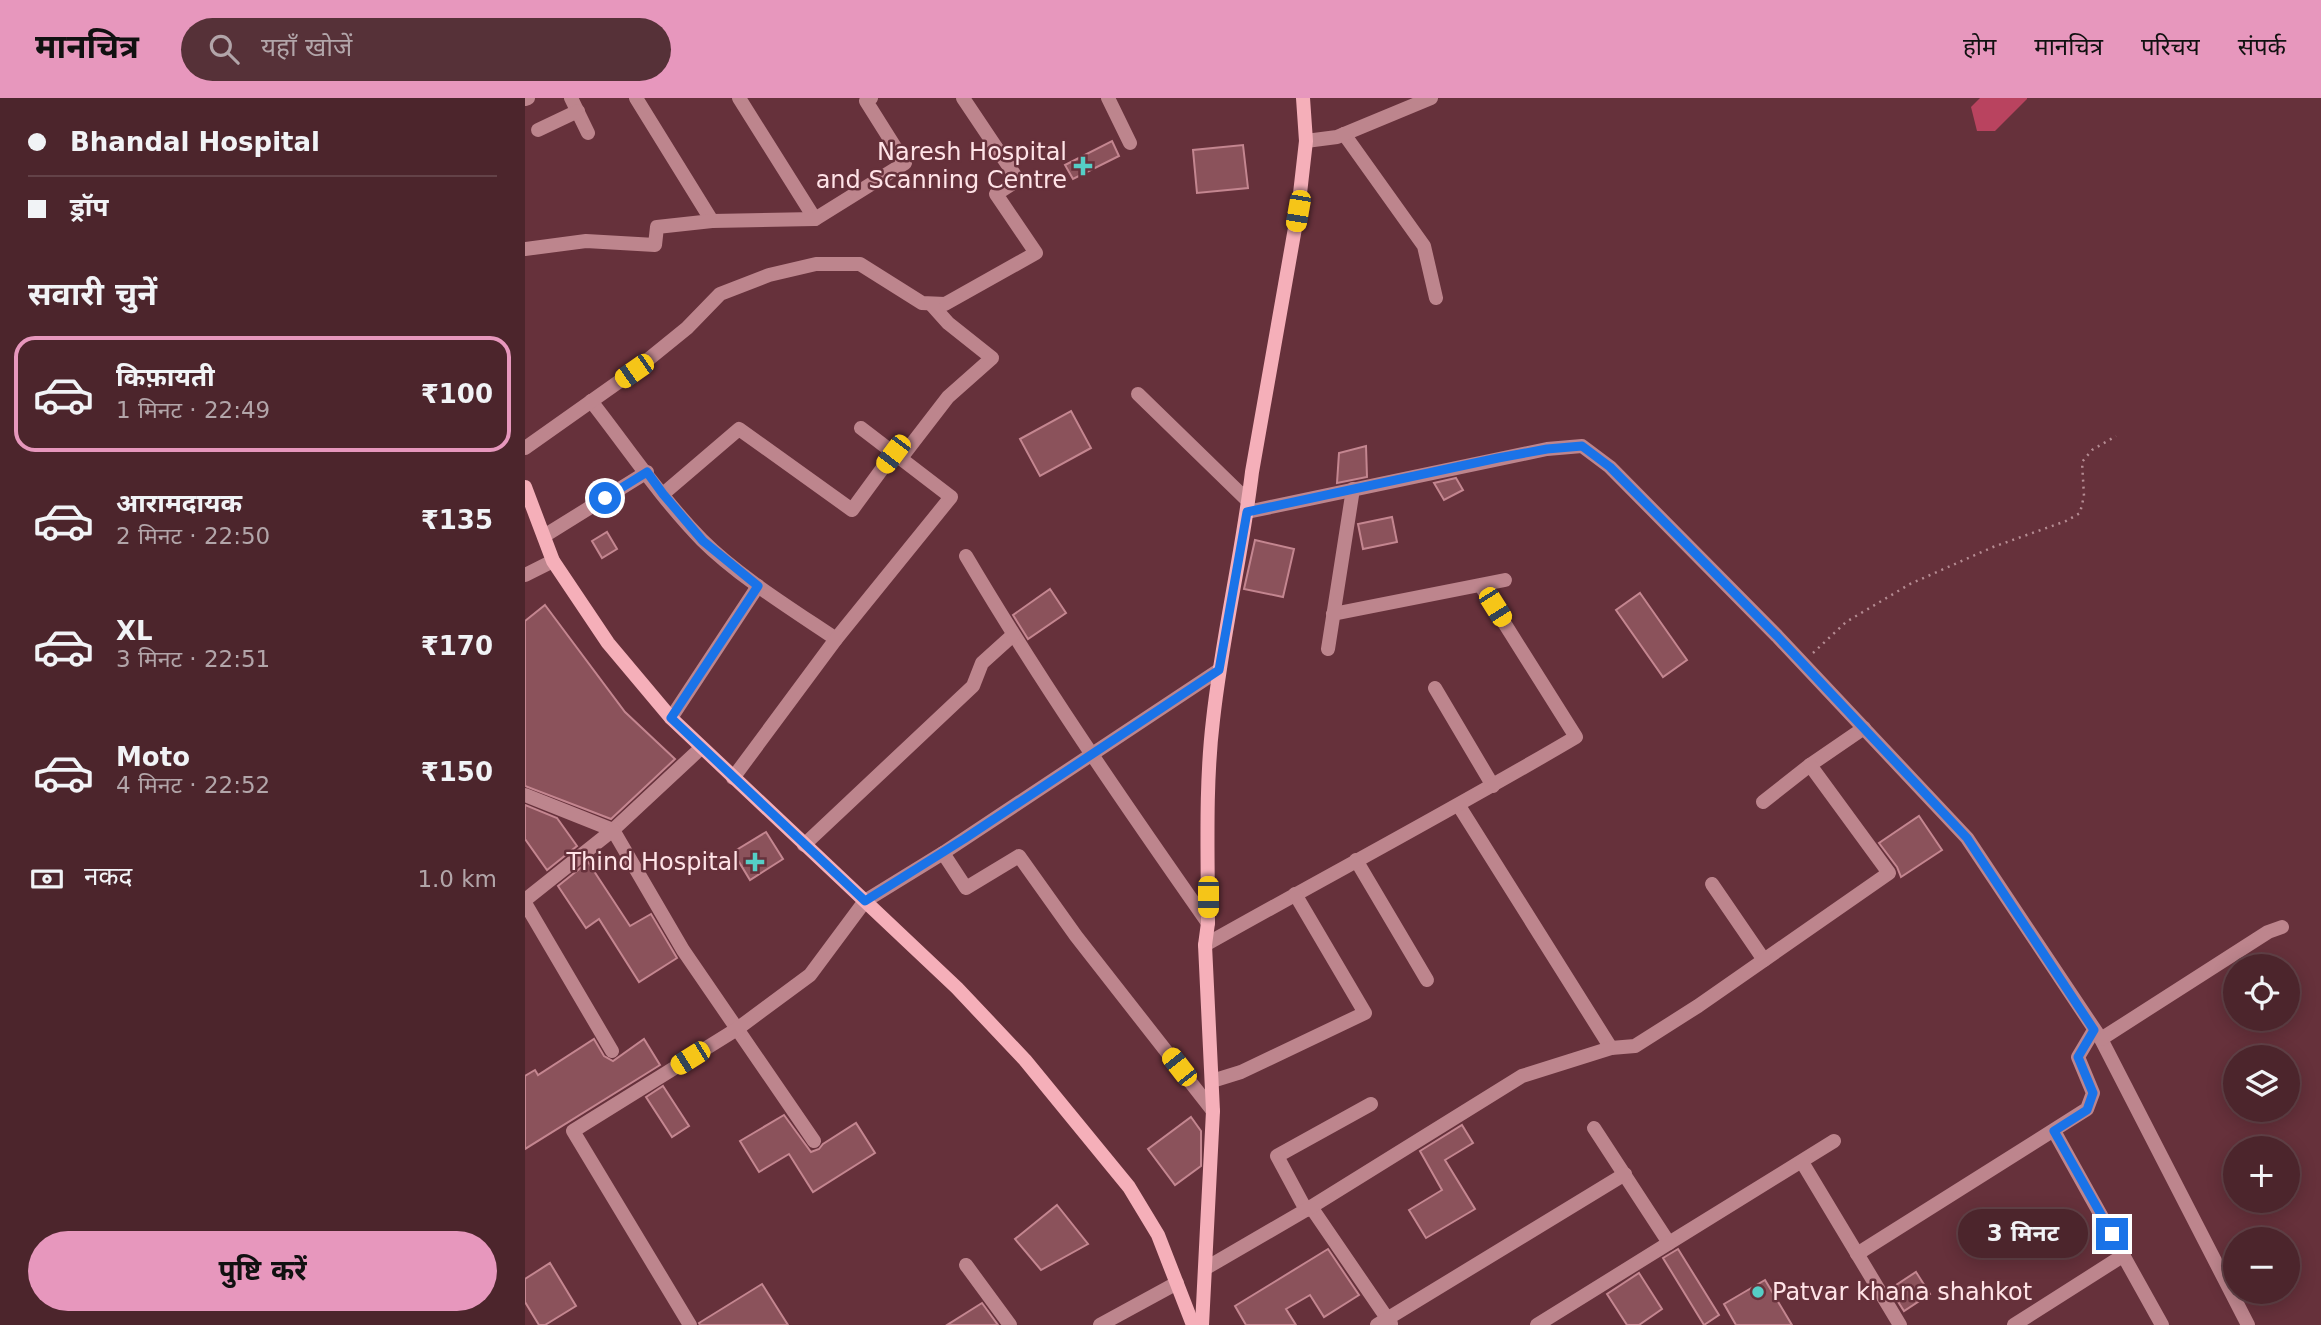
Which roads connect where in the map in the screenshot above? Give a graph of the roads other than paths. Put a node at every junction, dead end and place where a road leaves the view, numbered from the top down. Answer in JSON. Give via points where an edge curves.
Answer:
{"nodes":[{"id":1,"x":636,"y":98,"type":"edge"},
{"id":2,"x":739,"y":98,"type":"edge"},
{"id":3,"x":870,"y":98,"type":"edge"},
{"id":4,"x":963,"y":98,"type":"edge"},
{"id":5,"x":1108,"y":98,"type":"edge"},
{"id":6,"x":1303,"y":98,"type":"edge"},
{"id":7,"x":1431,"y":98,"type":"edge"},
{"id":8,"x":574,"y":104,"type":"edge"},
{"id":9,"x":538,"y":130,"type":"dead end"},
{"id":10,"x":588,"y":133,"type":"dead end"},
{"id":11,"x":1343,"y":134,"type":"junction"},
{"id":12,"x":1307,"y":141,"type":"junction"},
{"id":13,"x":1130,"y":143,"type":"dead end"},
{"id":14,"x":815,"y":219,"type":"junction"},
{"id":15,"x":712,"y":221,"type":"junction"},
{"id":16,"x":525,"y":249,"type":"edge"},
{"id":17,"x":1436,"y":298,"type":"dead end"},
{"id":18,"x":932,"y":304,"type":"junction"},
{"id":19,"x":1138,"y":394,"type":"dead end"},
{"id":20,"x":591,"y":401,"type":"junction"},
{"id":21,"x":861,"y":428,"type":"dead end"},
{"id":22,"x":525,"y":448,"type":"edge"},
{"id":23,"x":897,"y":456,"type":"junction"},
{"id":24,"x":647,"y":472,"type":"junction"},
{"id":25,"x":525,"y":487,"type":"edge"},
{"id":26,"x":1353,"y":489,"type":"junction"},
{"id":27,"x":663,"y":494,"type":"junction"},
{"id":28,"x":1248,"y":507,"type":"junction"},
{"id":29,"x":544,"y":536,"type":"junction"},
{"id":30,"x":966,"y":556,"type":"dead end"},
{"id":31,"x":553,"y":561,"type":"junction"},
{"id":32,"x":525,"y":575,"type":"edge"},
{"id":33,"x":1505,"y":580,"type":"dead end"},
{"id":34,"x":758,"y":586,"type":"junction"},
{"id":35,"x":1481,"y":586,"type":"junction"},
{"id":36,"x":1333,"y":614,"type":"junction"},
{"id":37,"x":1013,"y":635,"type":"junction"},
{"id":38,"x":836,"y":639,"type":"junction"},
{"id":39,"x":1328,"y":649,"type":"dead end"},
{"id":40,"x":1219,"y":670,"type":"junction"},
{"id":41,"x":1435,"y":688,"type":"dead end"},
{"id":42,"x":671,"y":718,"type":"junction"},
{"id":43,"x":1864,"y":728,"type":"junction"},
{"id":44,"x":701,"y":748,"type":"junction"},
{"id":45,"x":1091,"y":755,"type":"junction"},
{"id":46,"x":1810,"y":765,"type":"junction"},
{"id":47,"x":733,"y":778,"type":"junction"},
{"id":48,"x":1493,"y":786,"type":"junction"},
{"id":49,"x":525,"y":795,"type":"edge"},
{"id":50,"x":1763,"y":802,"type":"dead end"},
{"id":51,"x":1459,"y":806,"type":"junction"},
{"id":52,"x":613,"y":830,"type":"junction"},
{"id":53,"x":804,"y":845,"type":"junction"},
{"id":54,"x":943,"y":853,"type":"junction"},
{"id":55,"x":1356,"y":860,"type":"junction"},
{"id":56,"x":1712,"y":884,"type":"dead end"},
{"id":57,"x":1295,"y":894,"type":"junction"},
{"id":58,"x":865,"y":901,"type":"junction"},
{"id":59,"x":525,"y":902,"type":"edge"},
{"id":60,"x":1208,"y":923,"type":"junction"},
{"id":61,"x":2282,"y":927,"type":"dead end"},
{"id":62,"x":1205,"y":945,"type":"junction"},
{"id":63,"x":1764,"y":961,"type":"junction"},
{"id":64,"x":1427,"y":980,"type":"dead end"},
{"id":65,"x":737,"y":1029,"type":"junction"},
{"id":66,"x":2097,"y":1035,"type":"junction"},
{"id":67,"x":1611,"y":1048,"type":"junction"},
{"id":68,"x":612,"y":1051,"type":"dead end"},
{"id":69,"x":1212,"y":1082,"type":"junction"},
{"id":70,"x":1371,"y":1104,"type":"dead end"},
{"id":71,"x":1213,"y":1111,"type":"junction"},
{"id":72,"x":1594,"y":1128,"type":"dead end"},
{"id":73,"x":2054,"y":1131,"type":"junction"},
{"id":74,"x":814,"y":1141,"type":"dead end"},
{"id":75,"x":1833,"y":1141,"type":"dead end"},
{"id":76,"x":1802,"y":1161,"type":"junction"},
{"id":77,"x":1625,"y":1174,"type":"junction"},
{"id":78,"x":1309,"y":1208,"type":"junction"},
{"id":79,"x":1669,"y":1243,"type":"junction"},
{"id":80,"x":1857,"y":1254,"type":"junction"},
{"id":81,"x":2124,"y":1255,"type":"junction"},
{"id":82,"x":966,"y":1265,"type":"dead end"},
{"id":83,"x":1206,"y":1268,"type":"junction"},
{"id":84,"x":1177,"y":1283,"type":"junction"},
{"id":85,"x":1385,"y":1323,"type":"edge"},
{"id":86,"x":690,"y":1325,"type":"edge"},
{"id":87,"x":1010,"y":1325,"type":"edge"},
{"id":88,"x":1100,"y":1325,"type":"edge"},
{"id":89,"x":1193,"y":1325,"type":"edge"},
{"id":90,"x":1202,"y":1325,"type":"edge"},
{"id":91,"x":1537,"y":1325,"type":"edge"},
{"id":92,"x":1900,"y":1325,"type":"edge"},
{"id":93,"x":2014,"y":1325,"type":"edge"},
{"id":94,"x":2162,"y":1325,"type":"edge"},
{"id":95,"x":2248,"y":1325,"type":"edge"}],
"edges":[{"from":1,"to":15,"type":"street"},
{"from":2,"to":14,"type":"street"},
{"from":3,"to":14,"type":"street","via":[[866,101],[905,163]]},
{"from":4,"to":18,"type":"street","via":[[1018,180],[996,194],[1036,253],[945,304]]},
{"from":5,"to":13,"type":"street"},
{"from":6,"to":12,"type":"street"},
{"from":7,"to":11,"type":"street"},
{"from":8,"to":9,"type":"street"},
{"from":8,"to":10,"type":"street"},
{"from":11,"to":12,"type":"street"},
{"from":11,"to":17,"type":"street","via":[[1424,246]]},
{"from":12,"to":28,"type":"street"},
{"from":14,"to":15,"type":"street"},
{"from":15,"to":16,"type":"street","via":[[657,227],[655,245],[586,241]]},
{"from":18,"to":20,"type":"street","via":[[922,303],[860,264],[816,264],[769,275],[720,294],[687,328]]},
{"from":18,"to":23,"type":"street","via":[[992,358],[948,397]]},
{"from":19,"to":28,"type":"street"},
{"from":20,"to":22,"type":"street"},
{"from":20,"to":24,"type":"street"},
{"from":21,"to":23,"type":"street"},
{"from":23,"to":27,"type":"street","via":[[852,510],[739,429]]},
{"from":23,"to":38,"type":"street","via":[[951,497]]},
{"from":24,"to":27,"type":"street"},
{"from":24,"to":29,"type":"street"},
{"from":25,"to":29,"type":"street"},
{"from":26,"to":28,"type":"street"},
{"from":26,"to":36,"type":"street"},
{"from":26,"to":43,"type":"street","via":[[1547,449],[1582,446],[1610,467]]},
{"from":27,"to":34,"type":"street","via":[[703,541]]},
{"from":28,"to":40,"type":"street"},
{"from":29,"to":31,"type":"street"},
{"from":30,"to":37,"type":"street"},
{"from":31,"to":32,"type":"street"},
{"from":31,"to":42,"type":"street","via":[[608,643]]},
{"from":33,"to":35,"type":"street"},
{"from":34,"to":38,"type":"street"},
{"from":34,"to":42,"type":"street"},
{"from":35,"to":36,"type":"street"},
{"from":35,"to":48,"type":"street","via":[[1576,737]]},
{"from":36,"to":39,"type":"street"},
{"from":37,"to":45,"type":"street"},
{"from":37,"to":53,"type":"street","via":[[982,663],[973,686]]},
{"from":38,"to":47,"type":"street"},
{"from":40,"to":45,"type":"street"},
{"from":40,"to":60,"type":"street","via":[[1208,791]]},
{"from":41,"to":48,"type":"street"},
{"from":42,"to":44,"type":"street"},
{"from":43,"to":46,"type":"street"},
{"from":43,"to":66,"type":"street","via":[[1967,838]]},
{"from":44,"to":47,"type":"street"},
{"from":44,"to":52,"type":"street"},
{"from":45,"to":54,"type":"street"},
{"from":45,"to":60,"type":"street"},
{"from":46,"to":50,"type":"street"},
{"from":46,"to":63,"type":"street","via":[[1889,873]]},
{"from":47,"to":53,"type":"street"},
{"from":48,"to":51,"type":"street"},
{"from":49,"to":52,"type":"street"},
{"from":51,"to":55,"type":"street"},
{"from":51,"to":67,"type":"street"},
{"from":52,"to":59,"type":"street"},
{"from":52,"to":65,"type":"street","via":[[683,950]]},
{"from":53,"to":58,"type":"street"},
{"from":54,"to":58,"type":"street"},
{"from":54,"to":71,"type":"street","via":[[966,888],[1019,856]]},
{"from":55,"to":57,"type":"street"},
{"from":55,"to":64,"type":"street"},
{"from":56,"to":63,"type":"street"},
{"from":57,"to":62,"type":"street"},
{"from":57,"to":69,"type":"street","via":[[1365,1013]]},
{"from":58,"to":65,"type":"street","via":[[810,975]]},
{"from":58,"to":84,"type":"street","via":[[1025,1060],[1129,1187],[1158,1235]]},
{"from":59,"to":68,"type":"street"},
{"from":60,"to":62,"type":"street"},
{"from":61,"to":66,"type":"street"},
{"from":62,"to":69,"type":"street"},
{"from":63,"to":67,"type":"street","via":[[1635,1046]]},
{"from":65,"to":74,"type":"street"},
{"from":65,"to":86,"type":"street","via":[[573,1131]]},
{"from":66,"to":73,"type":"street","via":[[2078,1057],[2093,1093],[2087,1110]]},
{"from":66,"to":95,"type":"street"},
{"from":67,"to":78,"type":"street","via":[[1522,1076]]},
{"from":69,"to":71,"type":"street"},
{"from":70,"to":78,"type":"street","via":[[1277,1156]]},
{"from":71,"to":83,"type":"street"},
{"from":72,"to":77,"type":"street"},
{"from":73,"to":80,"type":"street"},
{"from":73,"to":81,"type":"street"},
{"from":75,"to":76,"type":"street"},
{"from":76,"to":79,"type":"street"},
{"from":76,"to":80,"type":"street"},
{"from":77,"to":79,"type":"street"},
{"from":77,"to":85,"type":"street"},
{"from":78,"to":83,"type":"street"},
{"from":78,"to":85,"type":"street"},
{"from":79,"to":91,"type":"street"},
{"from":80,"to":92,"type":"street"},
{"from":81,"to":93,"type":"street"},
{"from":81,"to":94,"type":"street"},
{"from":82,"to":87,"type":"street"},
{"from":83,"to":90,"type":"street"},
{"from":84,"to":88,"type":"street"},
{"from":84,"to":89,"type":"street"}]}
